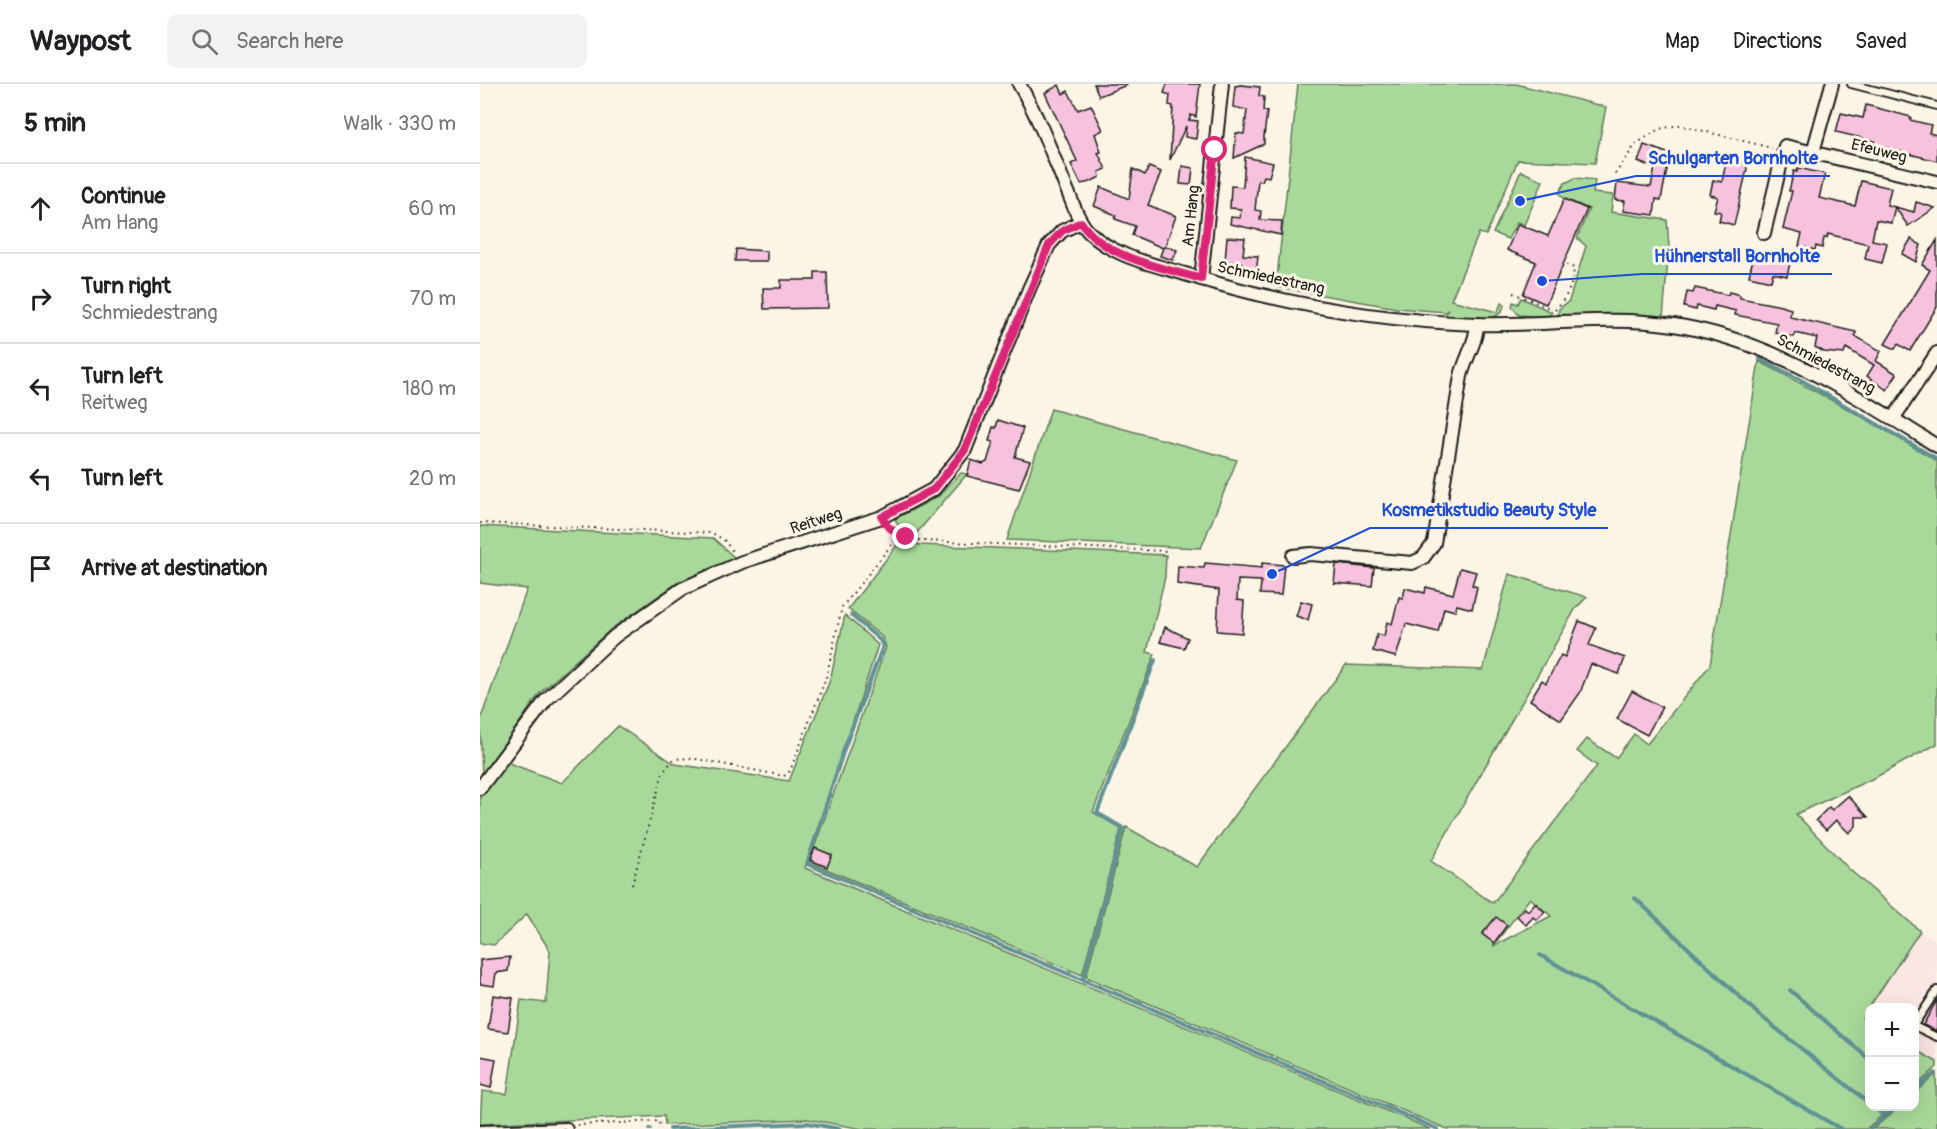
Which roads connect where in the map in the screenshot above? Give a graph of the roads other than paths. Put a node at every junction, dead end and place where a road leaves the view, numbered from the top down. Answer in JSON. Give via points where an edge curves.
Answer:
{"nodes":[{"id":1,"x":1019,"y":84,"type":"edge"},
{"id":2,"x":1222,"y":84,"type":"edge"},
{"id":3,"x":1832,"y":84,"type":"edge"},
{"id":4,"x":1851,"y":84,"type":"edge"},
{"id":5,"x":1937,"y":106,"type":"edge"},
{"id":6,"x":1813,"y":152,"type":"junction"},
{"id":7,"x":1937,"y":182,"type":"edge"},
{"id":8,"x":1081,"y":222,"type":"junction"},
{"id":9,"x":1764,"y":233,"type":"dead end"},
{"id":10,"x":1201,"y":279,"type":"junction"},
{"id":11,"x":1477,"y":324,"type":"junction"},
{"id":12,"x":1937,"y":353,"type":"edge"},
{"id":13,"x":1893,"y":419,"type":"junction"},
{"id":14,"x":1937,"y":446,"type":"edge"},
{"id":15,"x":1293,"y":556,"type":"dead end"},
{"id":16,"x":480,"y":788,"type":"edge"},
{"id":17,"x":1937,"y":990,"type":"edge"},
{"id":18,"x":1919,"y":1017,"type":"edge"},
{"id":19,"x":1919,"y":1028,"type":"edge"},
{"id":20,"x":1937,"y":1037,"type":"edge"},
{"id":21,"x":568,"y":1127,"type":"edge"},
{"id":22,"x":480,"y":1129,"type":"edge"}],
"edges":[{"from":1,"to":8,"type":"street","name":"Schmiedestrang"},
{"from":2,"to":10,"type":"street","name":"Am Hang"},
{"from":3,"to":6,"type":"street"},
{"from":4,"to":5,"type":"lane"},
{"from":6,"to":7,"type":"street","name":"Efeuweg"},
{"from":6,"to":9,"type":"street","name":"Efeuweg","via":[[1785,146]]},
{"from":8,"to":10,"type":"street","name":"Schmiedestrang","via":[[1098,241],[1113,250]]},
{"from":8,"to":16,"type":"street","name":"Reitweg","via":[[1062,231],[1049,245],[965,450],[934,489],[882,517],[742,562],[681,589],[615,636],[546,699]]},
{"from":10,"to":11,"type":"street","name":"Schmiedestrang","via":[[1300,303]]},
{"from":11,"to":13,"type":"street","name":"Schmiedestrang","via":[[1674,325],[1754,345],[1798,364]]},
{"from":11,"to":15,"type":"street","via":[[1461,376],[1434,543],[1424,558],[1412,564],[1311,554]]},
{"from":12,"to":13,"type":"street"},
{"from":13,"to":14,"type":"street","name":"Schmiedestrang"},
{"from":17,"to":18,"type":"lane"},
{"from":19,"to":20,"type":"lane"},
{"from":21,"to":22,"type":"lane"}]}
